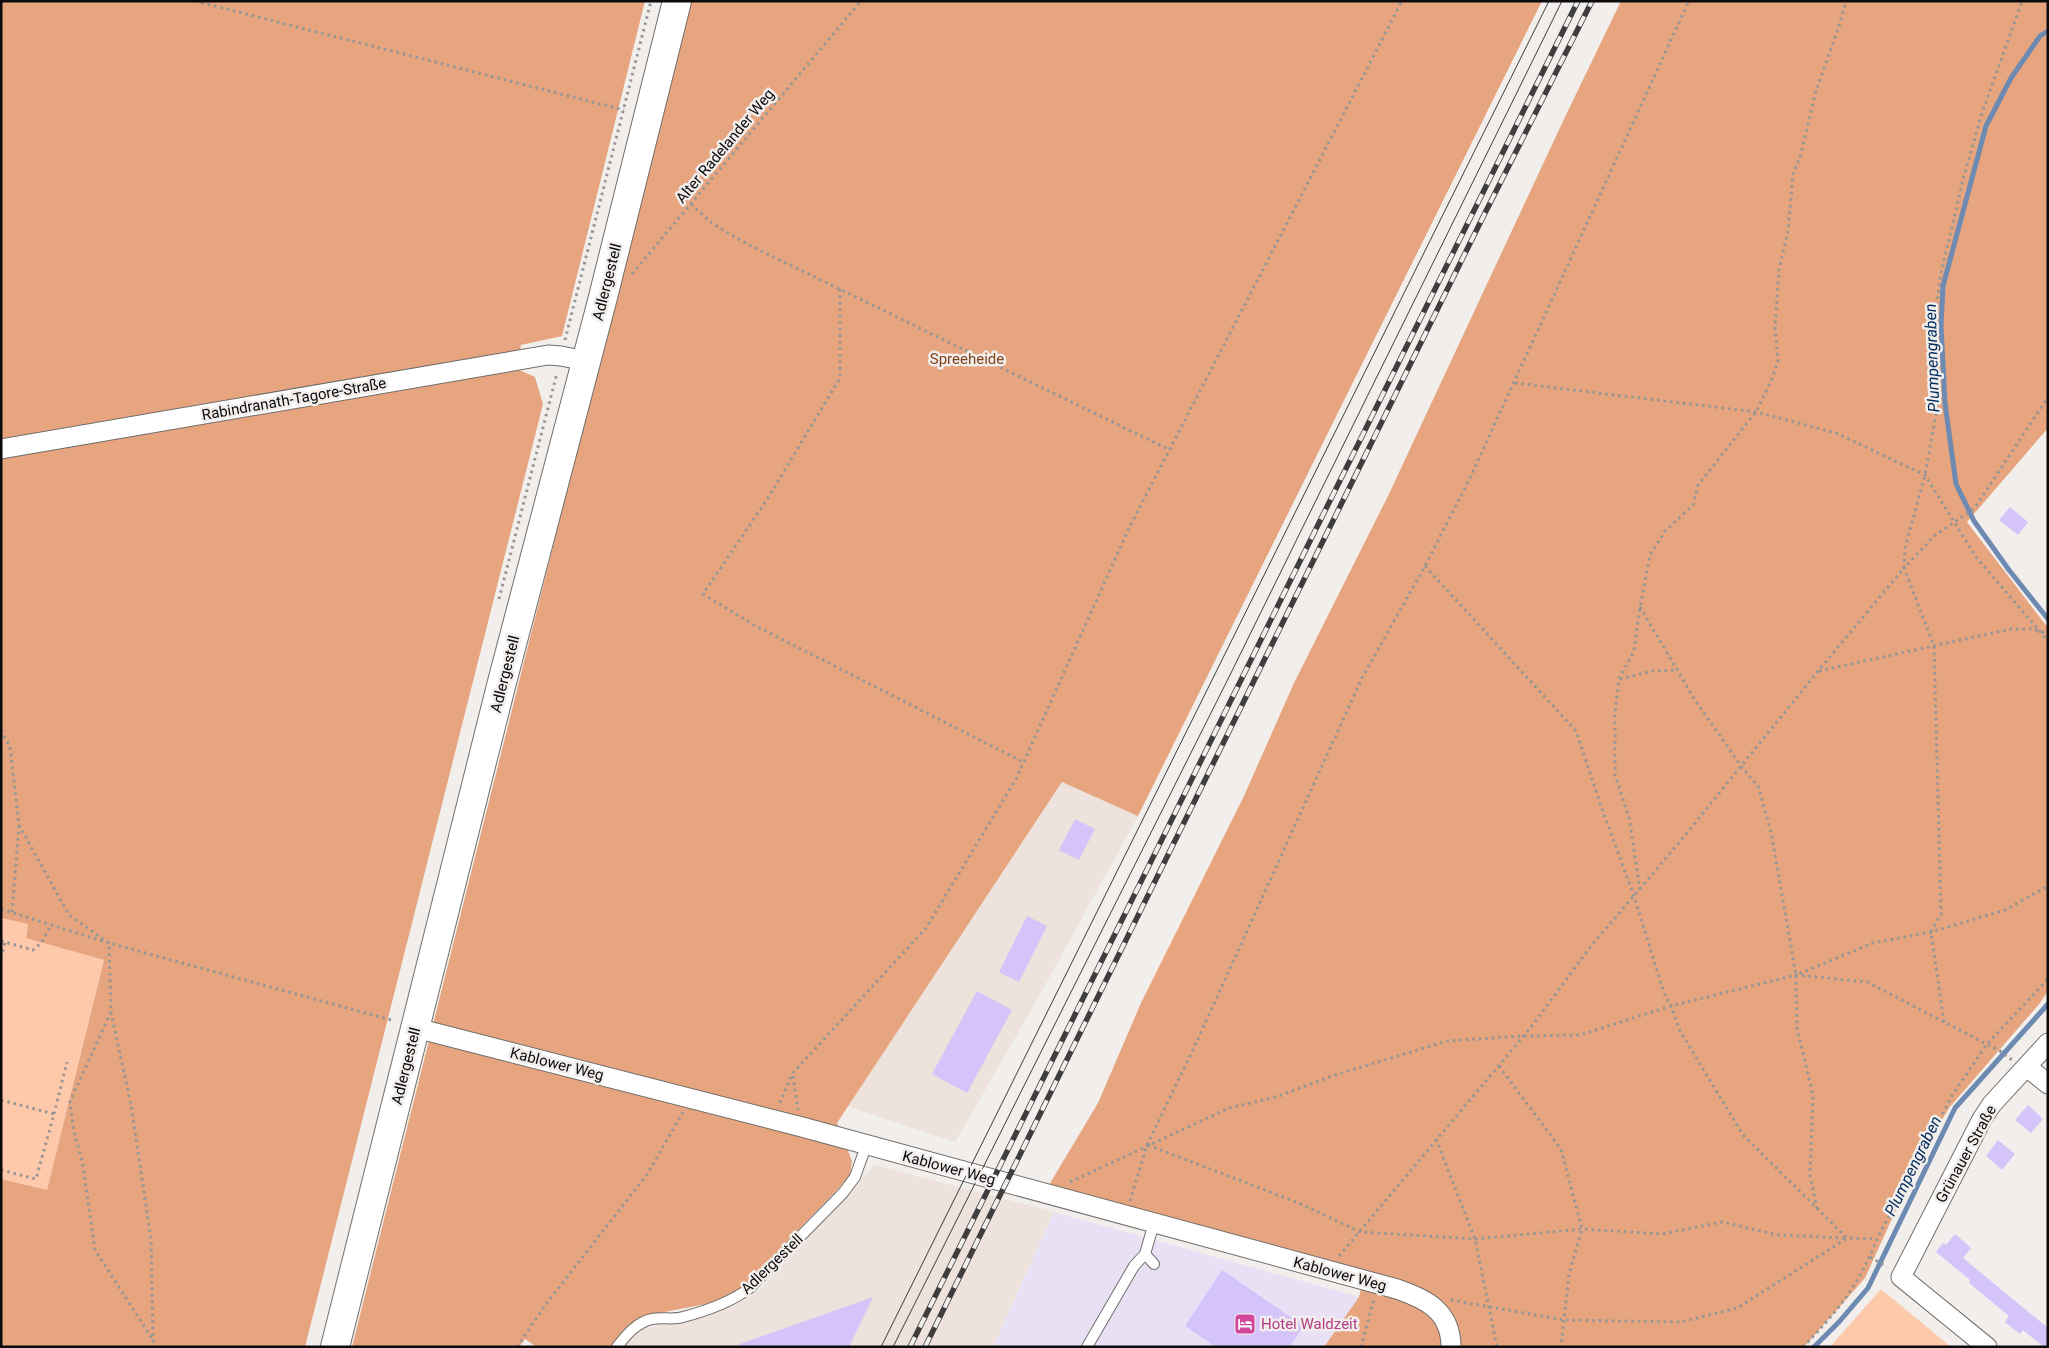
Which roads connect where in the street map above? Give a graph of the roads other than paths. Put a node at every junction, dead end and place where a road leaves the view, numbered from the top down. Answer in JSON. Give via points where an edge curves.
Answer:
{"nodes":[{"id":1,"x":677,"y":1,"type":"edge"},
{"id":2,"x":586,"y":361,"type":"junction"},
{"id":3,"x":1,"y":449,"type":"edge"},
{"id":4,"x":416,"y":1028,"type":"junction"},
{"id":5,"x":2048,"y":1043,"type":"edge"},
{"id":6,"x":2020,"y":1063,"type":"junction"},
{"id":7,"x":2048,"y":1084,"type":"edge"},
{"id":8,"x":866,"y":1146,"type":"junction"},
{"id":9,"x":1154,"y":1223,"type":"junction"},
{"id":10,"x":1145,"y":1254,"type":"junction"},
{"id":11,"x":1154,"y":1264,"type":"dead end"},
{"id":12,"x":335,"y":1347,"type":"edge"},
{"id":13,"x":617,"y":1347,"type":"edge"},
{"id":14,"x":1088,"y":1347,"type":"edge"},
{"id":15,"x":1451,"y":1347,"type":"edge"},
{"id":16,"x":1987,"y":1347,"type":"edge"}],
"edges":[{"from":1,"to":2,"type":"main road","name":"Adlergestell"},
{"from":2,"to":3,"type":"street","name":"Rabindranath-Tagore-Straße","via":[[548,355]]},
{"from":2,"to":4,"type":"main road","name":"Adlergestell"},
{"from":4,"to":8,"type":"street","name":"Kablower Weg"},
{"from":4,"to":12,"type":"main road","name":"Adlergestell"},
{"from":5,"to":6,"type":"street","name":"Grünauer Straße"},
{"from":6,"to":7,"type":"street"},
{"from":6,"to":16,"type":"street","name":"Grünauer Straße","via":[[1982,1118],[1901,1277]]},
{"from":8,"to":9,"type":"street","name":"Kablower Weg"},
{"from":8,"to":13,"type":"lane","name":"Adlergestell","via":[[855,1177],[843,1192],[750,1288],[733,1300],[682,1318],[652,1319],[640,1324]]},
{"from":9,"to":10,"type":"lane"},
{"from":9,"to":15,"type":"street","name":"Kablower Weg","via":[[1415,1295],[1438,1309],[1447,1326]]},
{"from":10,"to":11,"type":"lane"},
{"from":10,"to":14,"type":"lane","via":[[1134,1266]]}]}
